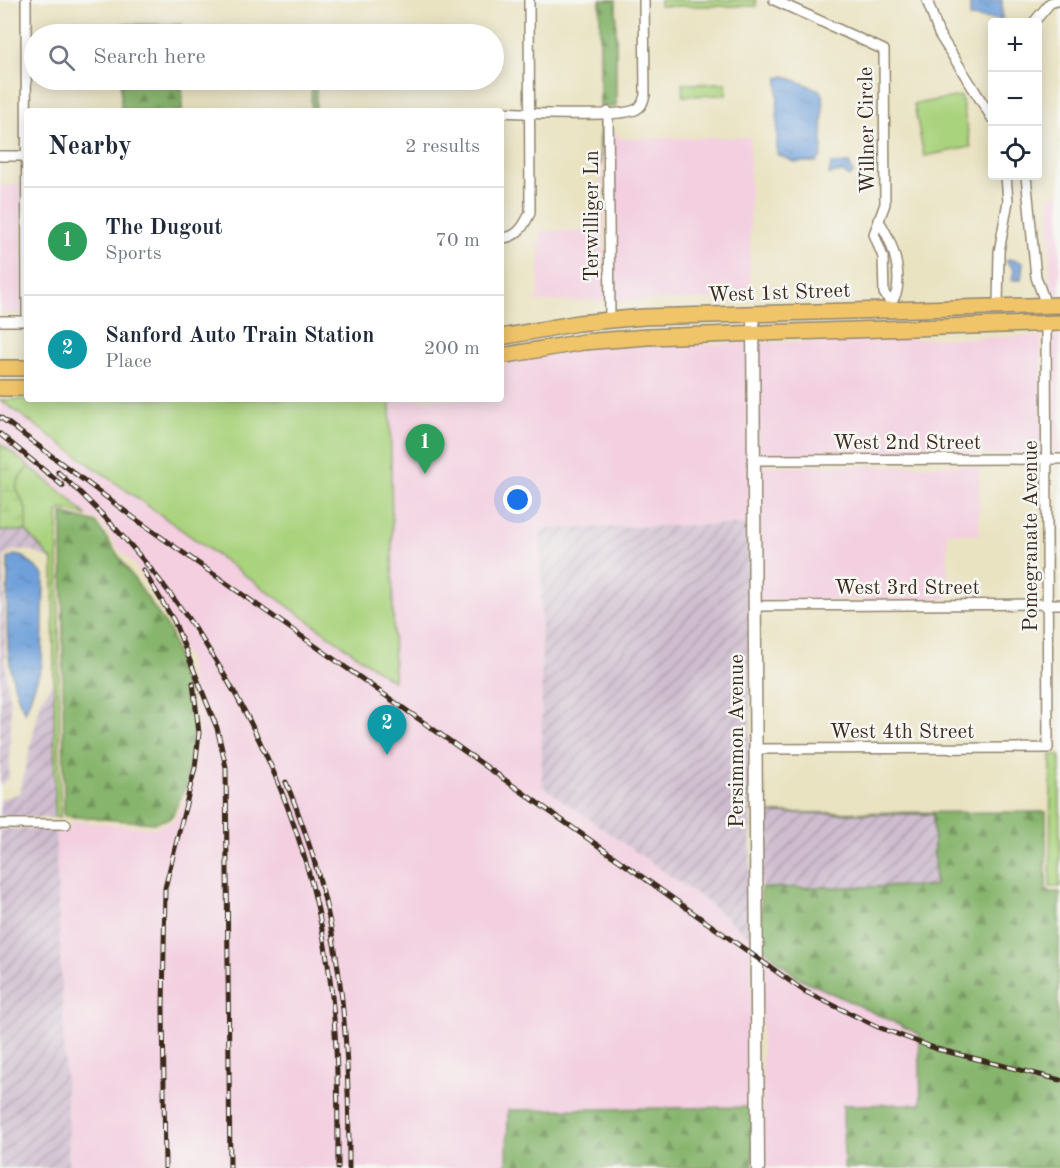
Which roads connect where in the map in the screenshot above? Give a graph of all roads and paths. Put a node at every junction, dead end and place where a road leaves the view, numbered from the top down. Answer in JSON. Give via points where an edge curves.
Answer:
{"nodes":[{"id":1,"x":26,"y":0,"type":"edge"},
{"id":2,"x":529,"y":0,"type":"edge"},
{"id":3,"x":644,"y":0,"type":"edge"},
{"id":4,"x":774,"y":0,"type":"edge"},
{"id":5,"x":927,"y":0,"type":"edge"},
{"id":6,"x":1060,"y":0,"type":"edge"},
{"id":7,"x":1037,"y":18,"type":"edge"},
{"id":8,"x":26,"y":24,"type":"edge"},
{"id":9,"x":27,"y":90,"type":"edge"},
{"id":10,"x":27,"y":108,"type":"edge"},
{"id":11,"x":988,"y":110,"type":"edge"},
{"id":12,"x":504,"y":112,"type":"edge"},
{"id":13,"x":608,"y":112,"type":"junction"},
{"id":14,"x":529,"y":113,"type":"junction"},
{"id":15,"x":0,"y":156,"type":"edge"},
{"id":16,"x":24,"y":156,"type":"edge"},
{"id":17,"x":1006,"y":180,"type":"edge"},
{"id":18,"x":1026,"y":180,"type":"edge"},
{"id":19,"x":878,"y":220,"type":"junction"},
{"id":20,"x":504,"y":238,"type":"edge"},
{"id":21,"x":1053,"y":305,"type":"edge"},
{"id":22,"x":891,"y":306,"type":"junction"},
{"id":23,"x":998,"y":307,"type":"junction"},
{"id":24,"x":1060,"y":313,"type":"edge"},
{"id":25,"x":753,"y":314,"type":"junction"},
{"id":26,"x":610,"y":320,"type":"junction"},
{"id":27,"x":0,"y":321,"type":"edge"},
{"id":28,"x":24,"y":321,"type":"edge"},
{"id":29,"x":1053,"y":324,"type":"edge"},
{"id":30,"x":753,"y":333,"type":"junction"},
{"id":31,"x":504,"y":337,"type":"edge"},
{"id":32,"x":504,"y":356,"type":"edge"},
{"id":33,"x":0,"y":368,"type":"edge"},
{"id":34,"x":24,"y":368,"type":"edge"},
{"id":35,"x":2,"y":388,"type":"edge"},
{"id":36,"x":24,"y":388,"type":"edge"},
{"id":37,"x":1047,"y":459,"type":"junction"},
{"id":38,"x":1060,"y":459,"type":"edge"},
{"id":39,"x":754,"y":460,"type":"junction"},
{"id":40,"x":1049,"y":604,"type":"junction"},
{"id":41,"x":1060,"y":604,"type":"edge"},
{"id":42,"x":754,"y":606,"type":"junction"},
{"id":43,"x":1048,"y":748,"type":"joint"},
{"id":44,"x":755,"y":749,"type":"junction"},
{"id":45,"x":0,"y":824,"type":"edge"},
{"id":46,"x":66,"y":824,"type":"dead end"},
{"id":47,"x":758,"y":1168,"type":"edge"}],
"edges":[{"from":1,"to":8,"type":"street"},
{"from":2,"to":14,"type":"street"},
{"from":3,"to":13,"type":"street","via":[[643,104],[632,111]]},
{"from":4,"to":19,"type":"street","name":"Willner Circle","via":[[884,50],[885,204]]},
{"from":5,"to":11,"type":"street","via":[[939,34]]},
{"from":6,"to":7,"type":"street","via":[[1050,3]]},
{"from":9,"to":10,"type":"street"},
{"from":12,"to":14,"type":"street"},
{"from":13,"to":14,"type":"street"},
{"from":13,"to":26,"type":"street","name":"Terwilliger Ln"},
{"from":14,"to":20,"type":"street","via":[[530,213],[522,230]]},
{"from":15,"to":16,"type":"street"},
{"from":17,"to":23,"type":"street","via":[[1008,201],[999,252]]},
{"from":18,"to":21,"type":"street","via":[[1036,277]]},
{"from":19,"to":22,"type":"street","name":"Willner Circle","via":[[874,234],[883,257],[884,293]]},
{"from":19,"to":22,"type":"street","name":"Willner Circle","via":[[889,236],[895,262],[897,290]]},
{"from":21,"to":23,"type":"main road","name":"West 1st Street"},
{"from":22,"to":23,"type":"main road","name":"West 1st Street"},
{"from":22,"to":25,"type":"main road","name":"West 1st Street"},
{"from":24,"to":29,"type":"main road","via":[[1052,316]]},
{"from":25,"to":26,"type":"main road","name":"West 1st Street"},
{"from":25,"to":30,"type":"street","name":"Persimmon Avenue"},
{"from":26,"to":31,"type":"main road","name":"West 1st Street"},
{"from":27,"to":28,"type":"street"},
{"from":29,"to":30,"type":"main road","name":"West 1st Street"},
{"from":29,"to":37,"type":"street","name":"Pomegranate Avenue"},
{"from":30,"to":32,"type":"main road","name":"West 1st Street","via":[[603,340]]},
{"from":30,"to":39,"type":"street","name":"Persimmon Avenue"},
{"from":33,"to":34,"type":"main road"},
{"from":35,"to":36,"type":"main road"},
{"from":37,"to":38,"type":"street","name":"West 2nd Street"},
{"from":37,"to":39,"type":"street","name":"West 2nd Street"},
{"from":37,"to":40,"type":"street","name":"Pomegranate Avenue"},
{"from":39,"to":42,"type":"street","name":"Persimmon Avenue"},
{"from":40,"to":41,"type":"street","name":"West 3rd Street"},
{"from":40,"to":42,"type":"street","name":"West 3rd Street"},
{"from":40,"to":43,"type":"street","name":"Pomegranate Avenue"},
{"from":42,"to":44,"type":"street","name":"Persimmon Avenue"},
{"from":43,"to":44,"type":"street","name":"West 4th Street"},
{"from":44,"to":47,"type":"street","name":"Persimmon Avenue"},
{"from":45,"to":46,"type":"street"}]}
